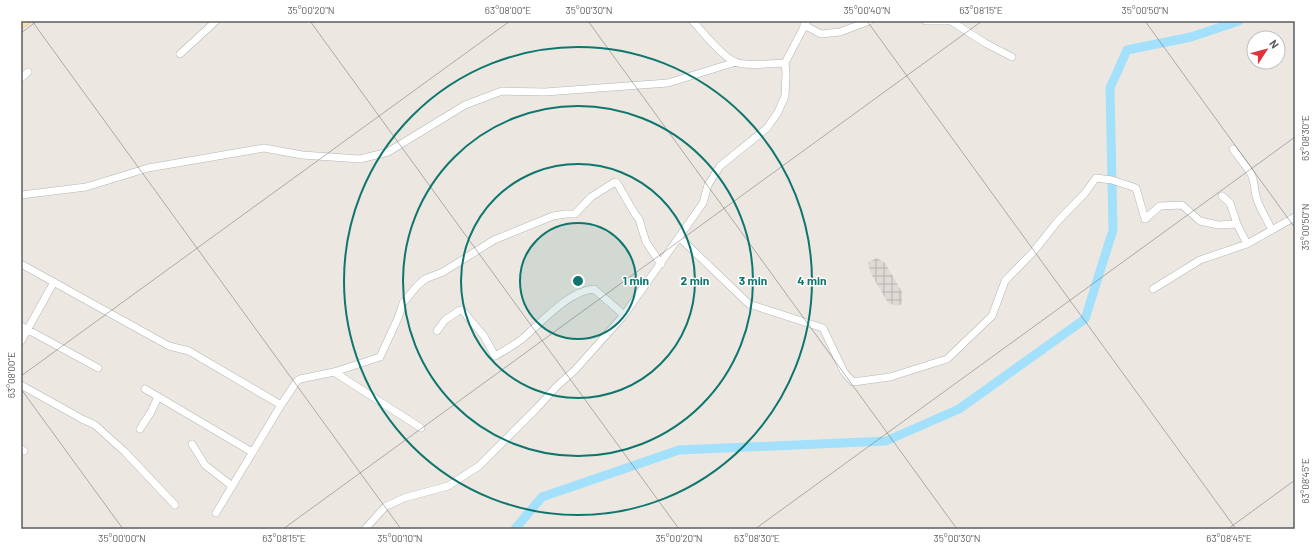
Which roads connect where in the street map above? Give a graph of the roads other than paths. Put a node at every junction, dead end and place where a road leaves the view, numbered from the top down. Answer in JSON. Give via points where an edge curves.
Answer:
{"nodes":[{"id":1,"x":26,"y":21,"type":"edge"},
{"id":2,"x":216,"y":21,"type":"edge"},
{"id":3,"x":693,"y":21,"type":"edge"},
{"id":4,"x":869,"y":21,"type":"edge"},
{"id":5,"x":926,"y":21,"type":"edge"},
{"id":6,"x":950,"y":21,"type":"edge"},
{"id":7,"x":805,"y":23,"type":"edge"},
{"id":8,"x":21,"y":24,"type":"edge"},
{"id":9,"x":180,"y":54,"type":"dead end"},
{"id":10,"x":1012,"y":57,"type":"dead end"},
{"id":11,"x":736,"y":62,"type":"junction"},
{"id":12,"x":785,"y":62,"type":"junction"},
{"id":13,"x":28,"y":72,"type":"dead end"},
{"id":14,"x":21,"y":78,"type":"edge"},
{"id":15,"x":1233,"y":149,"type":"dead end"},
{"id":16,"x":21,"y":195,"type":"edge"},
{"id":17,"x":1222,"y":196,"type":"dead end"},
{"id":18,"x":1295,"y":217,"type":"edge"},
{"id":19,"x":1237,"y":224,"type":"junction"},
{"id":20,"x":1272,"y":230,"type":"junction"},
{"id":21,"x":679,"y":237,"type":"junction"},
{"id":22,"x":1248,"y":244,"type":"junction"},
{"id":23,"x":21,"y":264,"type":"edge"},
{"id":24,"x":660,"y":264,"type":"junction"},
{"id":25,"x":54,"y":282,"type":"junction"},
{"id":26,"x":1153,"y":289,"type":"dead end"},
{"id":27,"x":624,"y":314,"type":"junction"},
{"id":28,"x":24,"y":328,"type":"edge"},
{"id":29,"x":437,"y":332,"type":"dead end"},
{"id":30,"x":21,"y":341,"type":"edge"},
{"id":31,"x":98,"y":368,"type":"dead end"},
{"id":32,"x":334,"y":372,"type":"junction"},
{"id":33,"x":21,"y":385,"type":"edge"},
{"id":34,"x":144,"y":389,"type":"dead end"},
{"id":35,"x":158,"y":397,"type":"junction"},
{"id":36,"x":281,"y":405,"type":"junction"},
{"id":37,"x":422,"y":428,"type":"dead end"},
{"id":38,"x":140,"y":429,"type":"dead end"},
{"id":39,"x":192,"y":444,"type":"dead end"},
{"id":40,"x":252,"y":452,"type":"junction"},
{"id":41,"x":232,"y":486,"type":"junction"},
{"id":42,"x":175,"y":505,"type":"dead end"},
{"id":43,"x":216,"y":513,"type":"dead end"},
{"id":44,"x":364,"y":529,"type":"edge"}],
"edges":[{"from":1,"to":8,"type":"main road"},
{"from":2,"to":9,"type":"street"},
{"from":3,"to":11,"type":"street","via":[[714,44]]},
{"from":4,"to":7,"type":"street","via":[[840,32],[821,34]]},
{"from":5,"to":6,"type":"street"},
{"from":6,"to":10,"type":"street"},
{"from":7,"to":12,"type":"street"},
{"from":11,"to":12,"type":"street"},
{"from":11,"to":16,"type":"street","via":[[668,83],[545,92],[502,91],[465,105],[388,152],[360,159],[302,155],[264,148],[148,168],[86,187]]},
{"from":12,"to":21,"type":"street","via":[[785,96],[778,112],[767,128],[720,166],[708,185],[703,203]]},
{"from":13,"to":14,"type":"street"},
{"from":15,"to":20,"type":"street","via":[[1252,176],[1257,201]]},
{"from":17,"to":19,"type":"street","via":[[1230,203]]},
{"from":18,"to":20,"type":"street"},
{"from":19,"to":21,"type":"street","via":[[1218,225],[1200,221],[1182,205],[1160,206],[1145,219],[1136,188],[1096,178],[1085,194],[1005,281],[992,316],[947,359],[890,376],[853,382],[844,372],[823,328],[749,304]]},
{"from":19,"to":22,"type":"street"},
{"from":20,"to":22,"type":"street"},
{"from":21,"to":24,"type":"street"},
{"from":22,"to":26,"type":"street","via":[[1200,260]]},
{"from":23,"to":25,"type":"street"},
{"from":24,"to":27,"type":"street"},
{"from":24,"to":32,"type":"street","via":[[646,242],[640,218],[615,182],[592,197],[575,214],[553,216],[501,238],[443,272],[425,279],[403,302],[380,357]]},
{"from":25,"to":28,"type":"street"},
{"from":25,"to":36,"type":"street","via":[[169,346],[189,351]]},
{"from":27,"to":29,"type":"street","via":[[594,289],[586,289],[559,305],[520,340],[495,356],[484,336],[462,310],[447,319]]},
{"from":27,"to":44,"type":"street","via":[[575,370],[479,466],[448,486],[404,498],[385,507]]},
{"from":28,"to":30,"type":"street"},
{"from":28,"to":31,"type":"street"},
{"from":32,"to":36,"type":"street","via":[[300,379]]},
{"from":32,"to":37,"type":"street"},
{"from":33,"to":42,"type":"street","via":[[95,425],[126,452]]},
{"from":34,"to":35,"type":"street"},
{"from":35,"to":38,"type":"street"},
{"from":35,"to":40,"type":"street"},
{"from":36,"to":40,"type":"street"},
{"from":39,"to":41,"type":"street","via":[[205,465]]},
{"from":40,"to":41,"type":"street"},
{"from":41,"to":43,"type":"street"}]}
